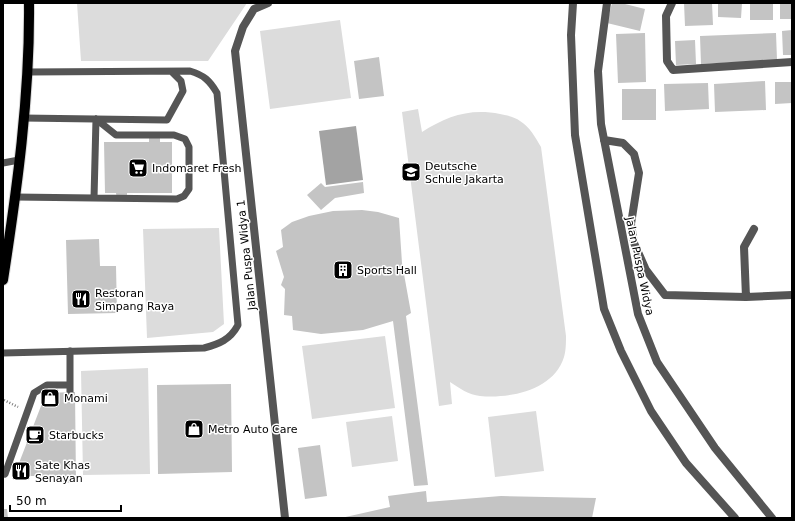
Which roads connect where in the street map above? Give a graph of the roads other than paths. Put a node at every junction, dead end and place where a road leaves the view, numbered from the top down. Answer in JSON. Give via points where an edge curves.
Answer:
{"nodes":[{"id":1,"x":29,"y":3,"type":"edge"},
{"id":2,"x":268,"y":3,"type":"edge"},
{"id":3,"x":573,"y":3,"type":"edge"},
{"id":4,"x":607,"y":3,"type":"edge"},
{"id":5,"x":672,"y":3,"type":"edge"},
{"id":6,"x":792,"y":62,"type":"edge"},
{"id":7,"x":28,"y":72,"type":"junction"},
{"id":8,"x":172,"y":72,"type":"junction"},
{"id":9,"x":23,"y":118,"type":"junction"},
{"id":10,"x":96,"y":119,"type":"junction"},
{"id":11,"x":604,"y":140,"type":"junction"},
{"id":12,"x":19,"y":160,"type":"junction"},
{"id":13,"x":3,"y":163,"type":"edge"},
{"id":14,"x":15,"y":197,"type":"junction"},
{"id":15,"x":94,"y":198,"type":"junction"},
{"id":16,"x":754,"y":229,"type":"dead end"},
{"id":17,"x":3,"y":280,"type":"edge"},
{"id":18,"x":792,"y":295,"type":"edge"},
{"id":19,"x":746,"y":297,"type":"junction"},
{"id":20,"x":70,"y":351,"type":"junction"},
{"id":21,"x":3,"y":353,"type":"edge"},
{"id":22,"x":3,"y":473,"type":"edge"},
{"id":23,"x":285,"y":518,"type":"edge"},
{"id":24,"x":735,"y":518,"type":"edge"},
{"id":25,"x":772,"y":518,"type":"edge"}],
"edges":[{"from":1,"to":7,"type":"main road"},
{"from":2,"to":23,"type":"street","name":"Jalan Puspa Widya 1","via":[[254,9],[243,27],[235,51]]},
{"from":3,"to":24,"type":"street","via":[[571,35],[575,135],[604,309],[621,351],[651,411],[686,463]]},
{"from":4,"to":11,"type":"street","name":"Jalan Puspa Widya","via":[[598,71]]},
{"from":5,"to":6,"type":"street","via":[[666,16],[667,61],[673,70]]},
{"from":7,"to":8,"type":"lane"},
{"from":7,"to":9,"type":"main road"},
{"from":8,"to":10,"type":"lane","via":[[181,81],[184,91],[167,120]]},
{"from":8,"to":20,"type":"lane","via":[[190,71],[201,74],[218,93],[238,325],[234,334],[224,341],[204,348]]},
{"from":9,"to":10,"type":"lane"},
{"from":9,"to":12,"type":"main road"},
{"from":10,"to":15,"type":"lane"},
{"from":10,"to":15,"type":"lane","via":[[116,135],[174,135],[185,139],[189,147],[189,189],[184,196],[177,199]]},
{"from":11,"to":19,"type":"street","via":[[623,142],[634,154],[639,173],[632,224],[634,243],[646,270],[666,295]]},
{"from":11,"to":25,"type":"street","name":"Jalan Puspa Widya","via":[[638,314],[657,362],[715,448]]},
{"from":12,"to":13,"type":"lane"},
{"from":12,"to":14,"type":"main road"},
{"from":14,"to":15,"type":"lane"},
{"from":14,"to":17,"type":"main road"},
{"from":16,"to":19,"type":"street","via":[[744,247]]},
{"from":18,"to":19,"type":"street"},
{"from":20,"to":21,"type":"lane"},
{"from":20,"to":22,"type":"lane","via":[[70,389],[46,385],[34,393],[5,474]]}]}
